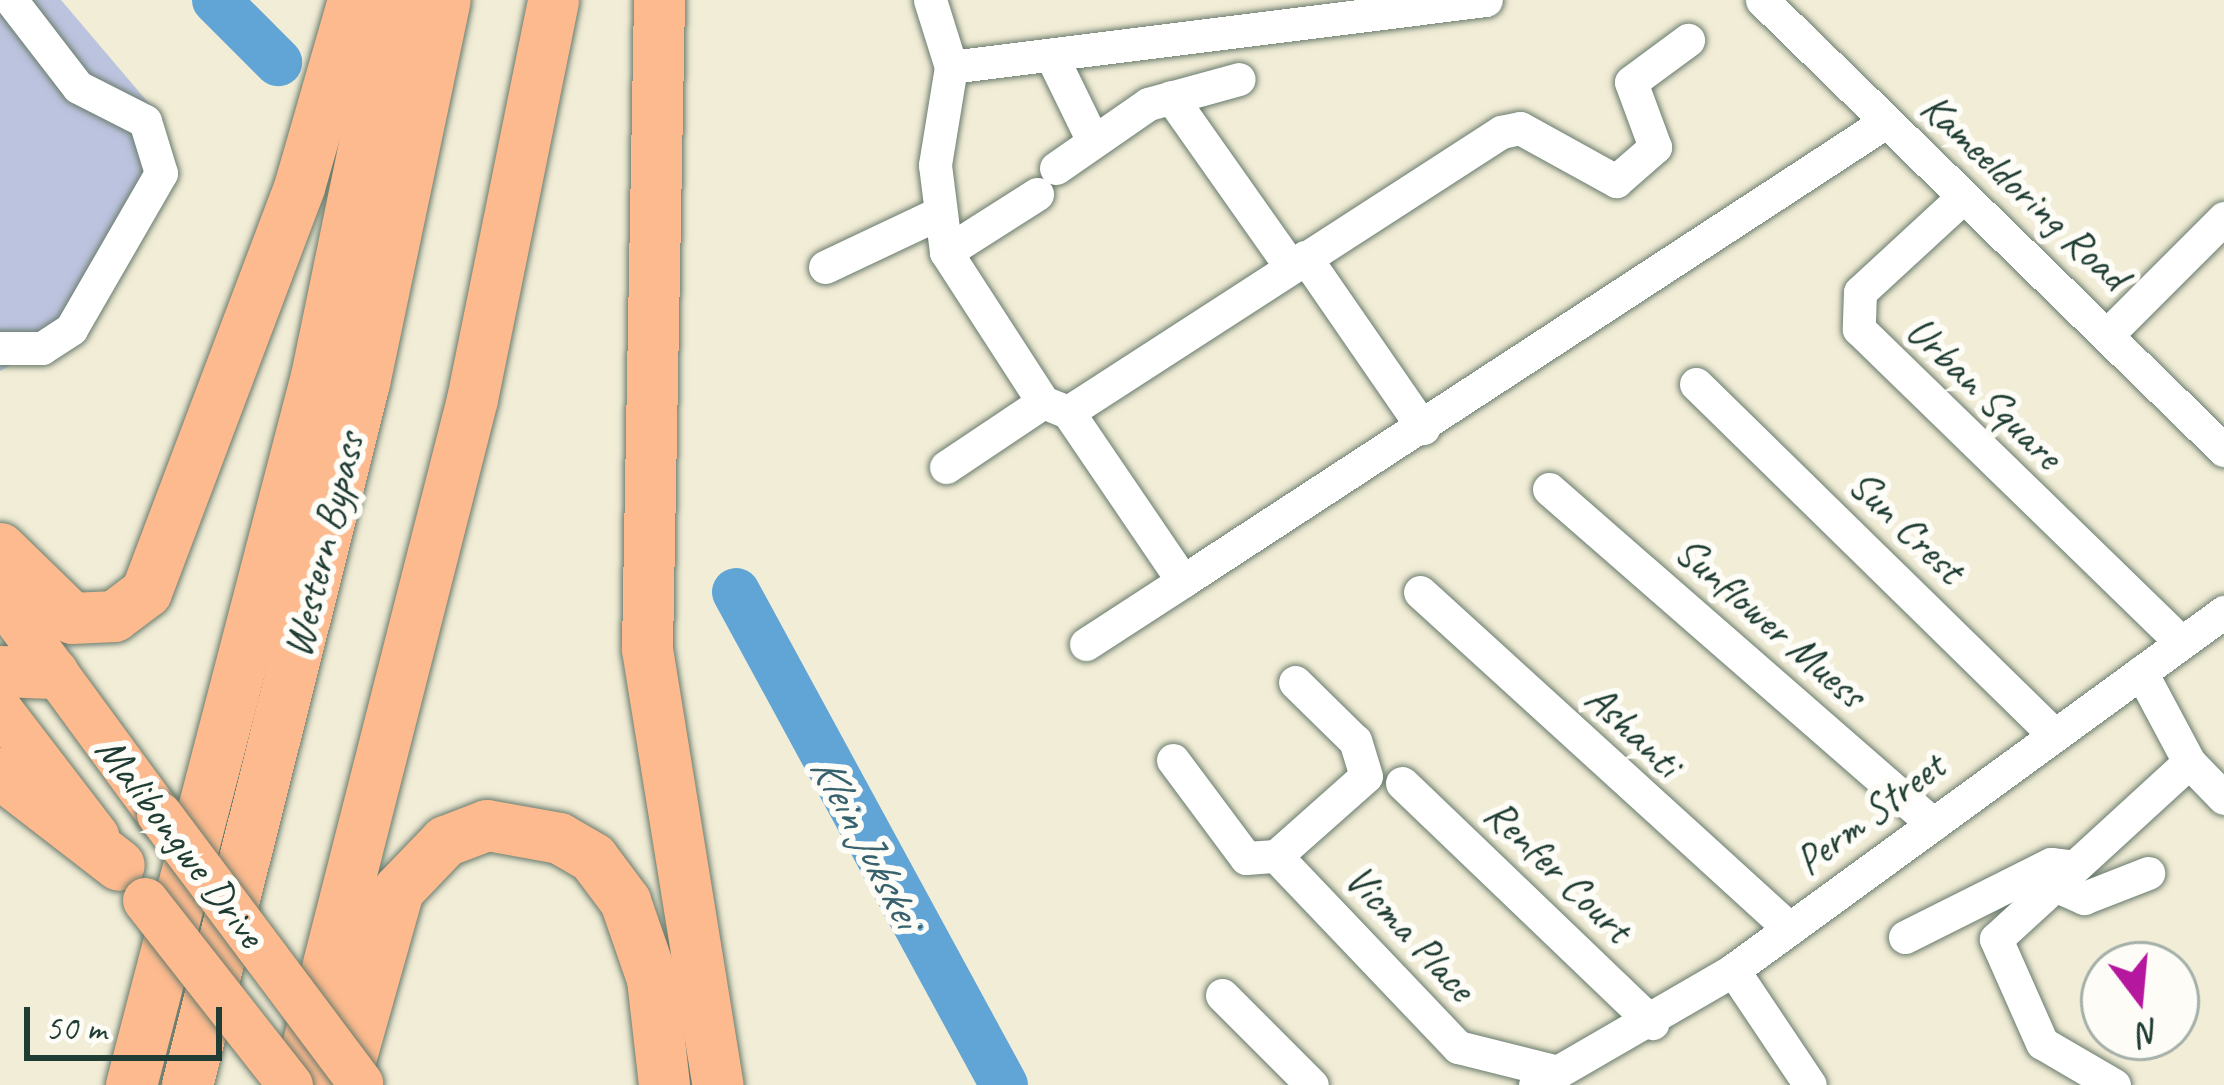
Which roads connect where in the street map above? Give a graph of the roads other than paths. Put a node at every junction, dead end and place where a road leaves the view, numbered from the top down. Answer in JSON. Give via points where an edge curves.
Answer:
{"nodes":[{"id":1,"x":11,"y":0,"type":"edge"},
{"id":2,"x":353,"y":0,"type":"edge"},
{"id":3,"x":394,"y":0,"type":"edge"},
{"id":4,"x":445,"y":0,"type":"edge"},
{"id":5,"x":553,"y":0,"type":"edge"},
{"id":6,"x":659,"y":0,"type":"edge"},
{"id":7,"x":930,"y":0,"type":"edge"},
{"id":8,"x":1486,"y":0,"type":"edge"},
{"id":9,"x":1762,"y":0,"type":"edge"},
{"id":10,"x":1688,"y":40,"type":"dead end"},
{"id":11,"x":1054,"y":61,"type":"junction"},
{"id":12,"x":951,"y":67,"type":"junction"},
{"id":13,"x":1239,"y":79,"type":"dead end"},
{"id":14,"x":1171,"y":97,"type":"junction"},
{"id":15,"x":1884,"y":123,"type":"junction"},
{"id":16,"x":1092,"y":139,"type":"junction"},
{"id":17,"x":1963,"y":197,"type":"junction"},
{"id":18,"x":937,"y":214,"type":"junction"},
{"id":19,"x":2224,"y":218,"type":"edge"},
{"id":20,"x":946,"y":252,"type":"junction"},
{"id":21,"x":1298,"y":261,"type":"junction"},
{"id":22,"x":825,"y":267,"type":"dead end"},
{"id":23,"x":2108,"y":334,"type":"junction"},
{"id":24,"x":0,"y":348,"type":"edge"},
{"id":25,"x":1696,"y":384,"type":"dead end"},
{"id":26,"x":1056,"y":407,"type":"junction"},
{"id":27,"x":1423,"y":428,"type":"junction"},
{"id":28,"x":2224,"y":450,"type":"edge"},
{"id":29,"x":946,"y":467,"type":"dead end"},
{"id":30,"x":1549,"y":490,"type":"dead end"},
{"id":31,"x":0,"y":548,"type":"edge"},
{"id":32,"x":1184,"y":581,"type":"junction"},
{"id":33,"x":1420,"y":592,"type":"dead end"},
{"id":34,"x":0,"y":597,"type":"edge"},
{"id":35,"x":2224,"y":612,"type":"edge"},
{"id":36,"x":2181,"y":642,"type":"junction"},
{"id":37,"x":1086,"y":644,"type":"dead end"},
{"id":38,"x":0,"y":671,"type":"edge"},
{"id":39,"x":2140,"y":672,"type":"junction"},
{"id":40,"x":53,"y":673,"type":"junction"},
{"id":41,"x":1295,"y":682,"type":"dead end"},
{"id":42,"x":0,"y":710,"type":"edge"},
{"id":43,"x":2052,"y":733,"type":"junction"},
{"id":44,"x":1173,"y":760,"type":"dead end"},
{"id":45,"x":2189,"y":762,"type":"junction"},
{"id":46,"x":0,"y":773,"type":"edge"},
{"id":47,"x":1402,"y":783,"type":"dead end"},
{"id":48,"x":2224,"y":799,"type":"edge"},
{"id":49,"x":1933,"y":824,"type":"junction"},
{"id":50,"x":1276,"y":856,"type":"junction"},
{"id":51,"x":2067,"y":866,"type":"junction"},
{"id":52,"x":2148,"y":873,"type":"dead end"},
{"id":53,"x":132,"y":883,"type":"junction"},
{"id":54,"x":1790,"y":929,"type":"junction"},
{"id":55,"x":1905,"y":938,"type":"dead end"},
{"id":56,"x":1732,"y":970,"type":"junction"},
{"id":57,"x":1222,"y":995,"type":"dead end"},
{"id":58,"x":1652,"y":1023,"type":"junction"},
{"id":59,"x":1547,"y":1078,"type":"edge"},
{"id":60,"x":355,"y":1084,"type":"edge"},
{"id":61,"x":131,"y":1085,"type":"edge"},
{"id":62,"x":187,"y":1085,"type":"edge"},
{"id":63,"x":294,"y":1085,"type":"edge"},
{"id":64,"x":664,"y":1085,"type":"edge"},
{"id":65,"x":718,"y":1085,"type":"edge"},
{"id":66,"x":1312,"y":1085,"type":"edge"},
{"id":67,"x":1810,"y":1085,"type":"edge"},
{"id":68,"x":2114,"y":1085,"type":"edge"}],
"edges":[{"from":1,"to":24,"type":"street","via":[[78,87],[145,121],[161,173],[71,328],[42,347]]},
{"from":2,"to":31,"type":"highway","via":[[299,187],[146,592],[114,616],[72,618]]},
{"from":3,"to":61,"type":"highway","via":[[316,376]]},
{"from":4,"to":62,"type":"highway","name":"Western Bypass","via":[[364,383]]},
{"from":5,"to":63,"type":"highway","via":[[466,422]]},
{"from":6,"to":65,"type":"highway","via":[[647,649]]},
{"from":7,"to":12,"type":"street"},
{"from":8,"to":11,"type":"street"},
{"from":9,"to":15,"type":"street","name":"Kameeldoring Road"},
{"from":10,"to":21,"type":"street","via":[[1631,82],[1655,147],[1616,181],[1512,128]]},
{"from":11,"to":12,"type":"street"},
{"from":11,"to":16,"type":"street"},
{"from":12,"to":18,"type":"street"},
{"from":13,"to":14,"type":"street"},
{"from":14,"to":16,"type":"street"},
{"from":14,"to":21,"type":"street"},
{"from":15,"to":17,"type":"street","name":"Kameeldoring Road"},
{"from":15,"to":27,"type":"street"},
{"from":16,"to":20,"type":"street"},
{"from":17,"to":23,"type":"street","name":"Kameeldoring Road"},
{"from":17,"to":36,"type":"street","name":"Urban Square","via":[[1870,279],[1859,329]]},
{"from":18,"to":20,"type":"street"},
{"from":18,"to":22,"type":"street"},
{"from":19,"to":23,"type":"street"},
{"from":20,"to":26,"type":"street"},
{"from":21,"to":26,"type":"street"},
{"from":21,"to":27,"type":"street"},
{"from":23,"to":28,"type":"street","name":"Kameeldoring Road"},
{"from":25,"to":43,"type":"street","name":"Sun Crest"},
{"from":26,"to":29,"type":"street"},
{"from":26,"to":32,"type":"street"},
{"from":27,"to":32,"type":"street"},
{"from":30,"to":49,"type":"street","name":"Sunflower Muess"},
{"from":32,"to":37,"type":"street"},
{"from":33,"to":54,"type":"street","name":"Ashanti"},
{"from":34,"to":40,"type":"main road","name":"Malibongwe Drive"},
{"from":35,"to":36,"type":"street","name":"Perm Street"},
{"from":36,"to":39,"type":"street","name":"Perm Street"},
{"from":38,"to":40,"type":"highway"},
{"from":39,"to":43,"type":"street","name":"Perm Street"},
{"from":39,"to":45,"type":"street"},
{"from":40,"to":60,"type":"main road","name":"Malibongwe Drive","bridge":true},
{"from":41,"to":50,"type":"street","name":"Vicma Place","via":[[1364,753],[1366,776]]},
{"from":42,"to":53,"type":"main road","name":"Malibongwe Drive"},
{"from":43,"to":49,"type":"street","name":"Perm Street"},
{"from":44,"to":50,"type":"street","name":"Vicma Place","via":[[1246,858]]},
{"from":45,"to":48,"type":"street"},
{"from":45,"to":51,"type":"street"},
{"from":46,"to":53,"type":"highway"},
{"from":47,"to":58,"type":"street","name":"Renfer Court"},
{"from":49,"to":54,"type":"street","name":"Perm Street"},
{"from":50,"to":59,"type":"street","name":"Vicma Place","via":[[1458,1047]]},
{"from":51,"to":52,"type":"street","via":[[2066,890],[2084,898]]},
{"from":51,"to":55,"type":"street","via":[[1998,885]]},
{"from":51,"to":68,"type":"street","via":[[1995,947],[2042,1042]]},
{"from":53,"to":63,"type":"main road","name":"Malibongwe Drive","bridge":true},
{"from":54,"to":56,"type":"street","name":"Perm Street"},
{"from":56,"to":58,"type":"street","name":"Perm Street"},
{"from":56,"to":67,"type":"street"},
{"from":57,"to":66,"type":"street"},
{"from":58,"to":59,"type":"street","name":"Perm Street"},
{"from":60,"to":64,"type":"highway","via":[[398,890],[445,841],[487,825],[559,838],[593,858],[625,901],[652,979]]}]}
